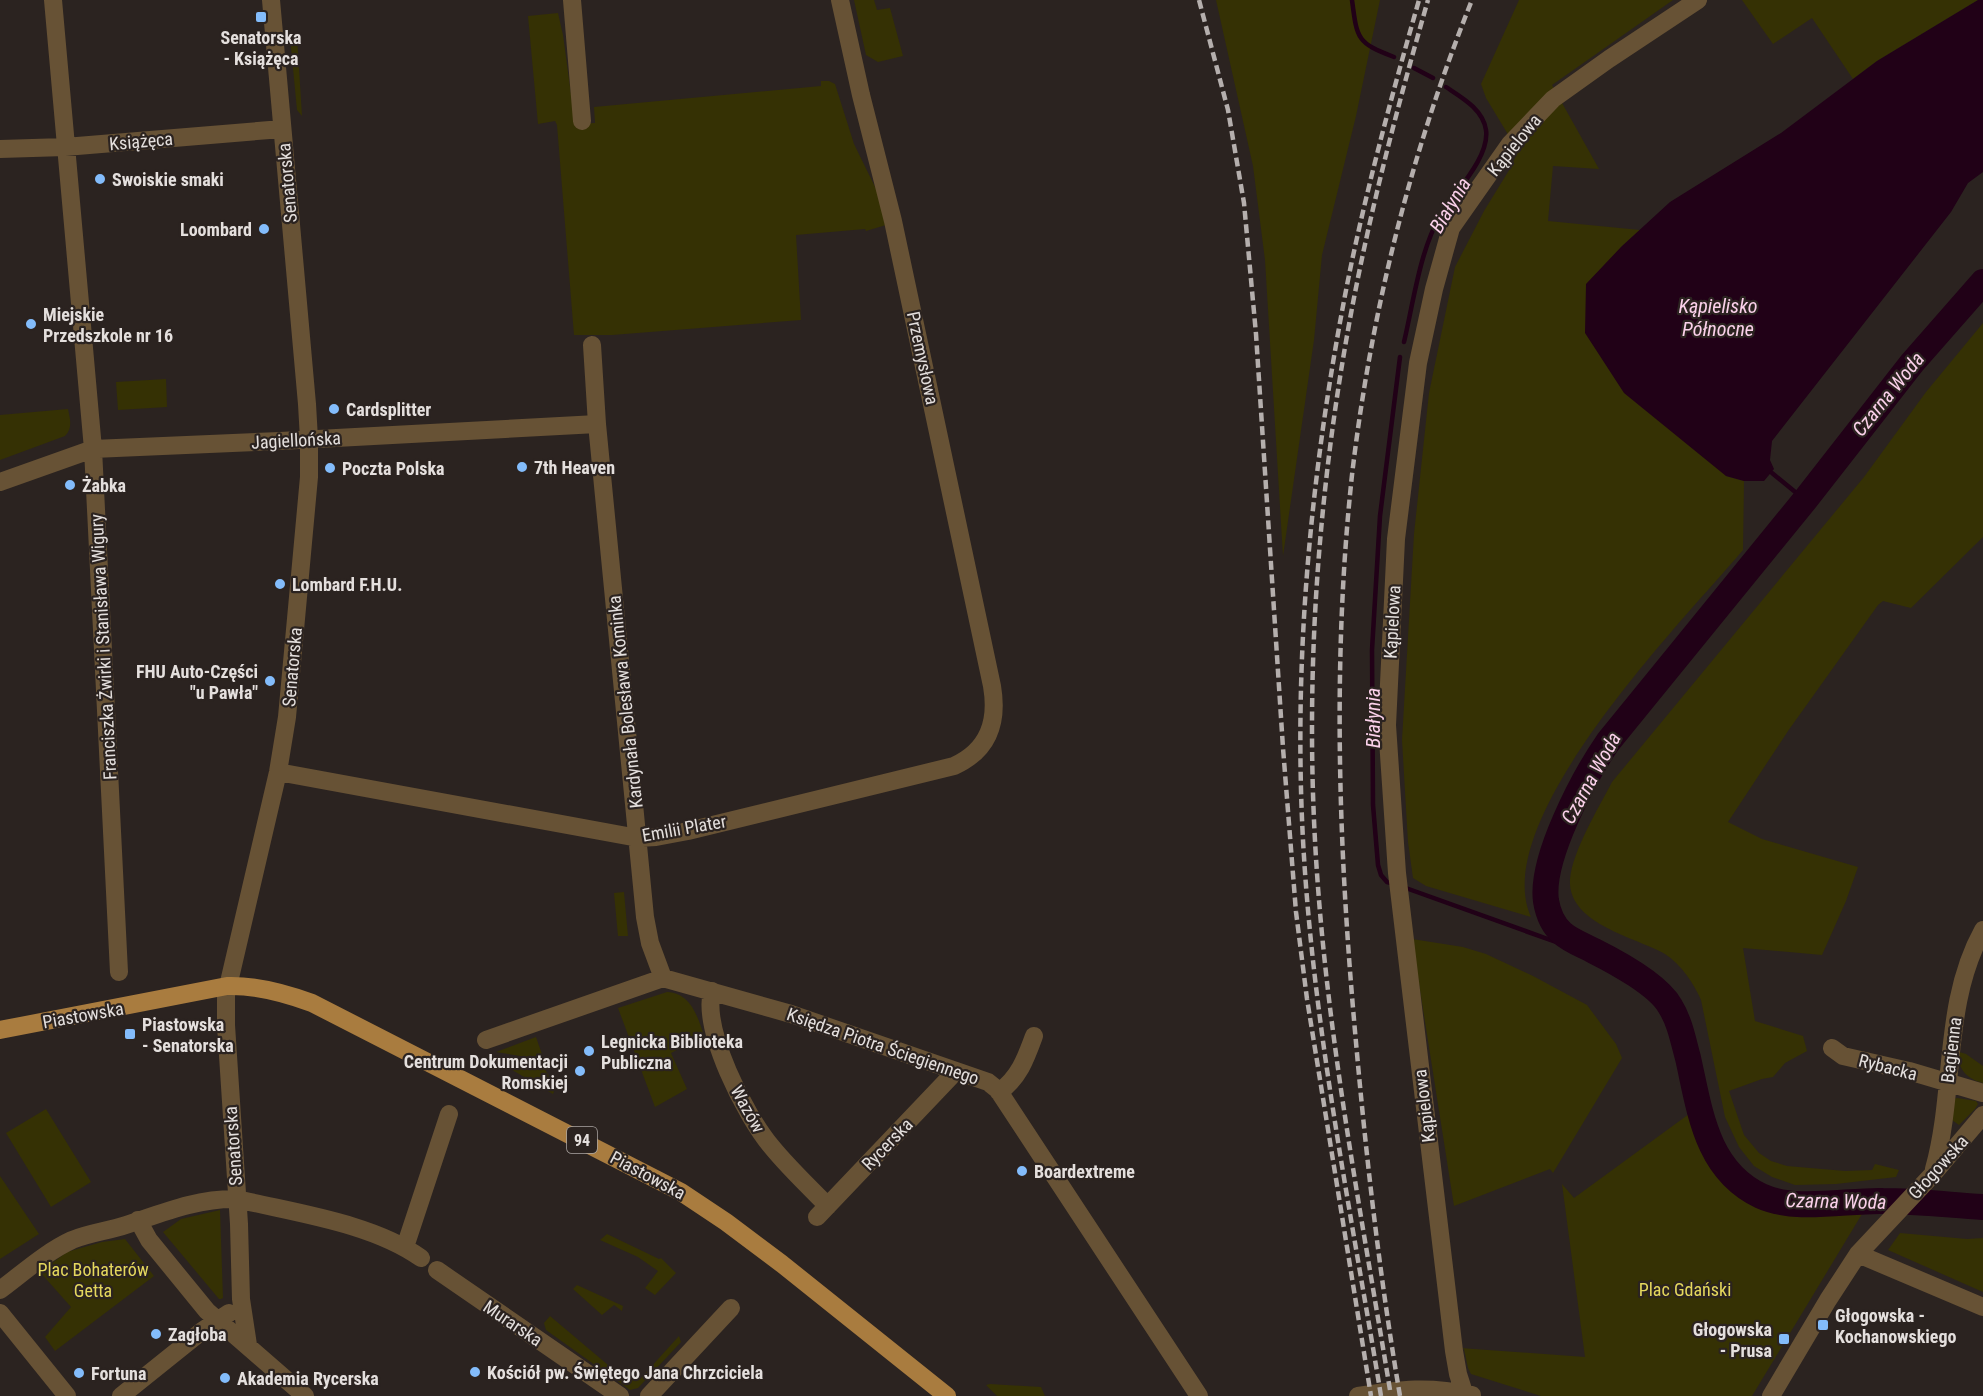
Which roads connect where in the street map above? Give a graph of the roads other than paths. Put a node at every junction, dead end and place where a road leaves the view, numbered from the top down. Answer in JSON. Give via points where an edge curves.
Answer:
{"nodes":[{"id":1,"x":53,"y":0,"type":"edge"},
{"id":2,"x":271,"y":0,"type":"edge"},
{"id":3,"x":572,"y":0,"type":"edge"},
{"id":4,"x":840,"y":0,"type":"edge"},
{"id":5,"x":1698,"y":0,"type":"edge"},
{"id":6,"x":582,"y":121,"type":"dead end"},
{"id":7,"x":282,"y":129,"type":"junction"},
{"id":8,"x":65,"y":147,"type":"junction"},
{"id":9,"x":0,"y":149,"type":"edge"},
{"id":10,"x":592,"y":345,"type":"dead end"},
{"id":11,"x":597,"y":424,"type":"junction"},
{"id":12,"x":309,"y":439,"type":"junction"},
{"id":13,"x":93,"y":449,"type":"junction"},
{"id":14,"x":0,"y":482,"type":"edge"},
{"id":15,"x":994,"y":719,"type":"joint"},
{"id":16,"x":278,"y":772,"type":"junction"},
{"id":17,"x":638,"y":838,"type":"junction"},
{"id":18,"x":1983,"y":930,"type":"edge"},
{"id":19,"x":119,"y":972,"type":"dead end"},
{"id":20,"x":663,"y":978,"type":"junction"},
{"id":21,"x":227,"y":986,"type":"junction"},
{"id":22,"x":712,"y":991,"type":"junction"},
{"id":23,"x":0,"y":1030,"type":"edge"},
{"id":24,"x":1034,"y":1036,"type":"dead end"},
{"id":25,"x":486,"y":1040,"type":"dead end"},
{"id":26,"x":1832,"y":1048,"type":"dead end"},
{"id":27,"x":956,"y":1071,"type":"junction"},
{"id":28,"x":1946,"y":1083,"type":"junction"},
{"id":29,"x":999,"y":1092,"type":"junction"},
{"id":30,"x":1983,"y":1094,"type":"edge"},
{"id":31,"x":449,"y":1114,"type":"dead end"},
{"id":32,"x":1983,"y":1115,"type":"edge"},
{"id":33,"x":1932,"y":1175,"type":"junction"},
{"id":34,"x":237,"y":1199,"type":"junction"},
{"id":35,"x":822,"y":1211,"type":"joint"},
{"id":36,"x":138,"y":1220,"type":"junction"},
{"id":37,"x":405,"y":1247,"type":"junction"},
{"id":38,"x":1858,"y":1254,"type":"junction"},
{"id":39,"x":421,"y":1258,"type":"dead end"},
{"id":40,"x":437,"y":1270,"type":"dead end"},
{"id":41,"x":0,"y":1290,"type":"edge"},
{"id":42,"x":241,"y":1299,"type":"junction"},
{"id":43,"x":1983,"y":1307,"type":"edge"},
{"id":44,"x":728,"y":1311,"type":"dead end"},
{"id":45,"x":0,"y":1313,"type":"edge"},
{"id":46,"x":220,"y":1320,"type":"junction"},
{"id":47,"x":248,"y":1346,"type":"junction"},
{"id":48,"x":1468,"y":1395,"type":"edge"},
{"id":49,"x":67,"y":1396,"type":"edge"},
{"id":50,"x":121,"y":1396,"type":"edge"},
{"id":51,"x":305,"y":1396,"type":"edge"},
{"id":52,"x":620,"y":1396,"type":"edge"},
{"id":53,"x":649,"y":1396,"type":"edge"},
{"id":54,"x":947,"y":1396,"type":"edge"},
{"id":55,"x":1199,"y":1396,"type":"edge"},
{"id":56,"x":1358,"y":1396,"type":"edge"},
{"id":57,"x":1772,"y":1396,"type":"edge"}],
"edges":[{"from":1,"to":8,"type":"street","name":"Franciszka Żwirki i Stanisława Wigury"},
{"from":2,"to":7,"type":"street","name":"Senatorska"},
{"from":3,"to":6,"type":"street"},
{"from":4,"to":15,"type":"street","name":"Przemysłowa","via":[[921,349],[992,686]]},
{"from":5,"to":48,"type":"street","name":"Kąpielowa","via":[[1553,99],[1510,144],[1451,228],[1418,363],[1396,539],[1387,725],[1397,873],[1454,1352]]},
{"from":7,"to":8,"type":"street","name":"Książęca"},
{"from":7,"to":12,"type":"street","name":"Senatorska"},
{"from":8,"to":9,"type":"street","name":"Książęca"},
{"from":8,"to":13,"type":"street","name":"Franciszka Żwirki i Stanisława Wigury"},
{"from":10,"to":11,"type":"street","name":"Kardynała Bolesława Kominka"},
{"from":11,"to":12,"type":"street","name":"Jagiellońska"},
{"from":11,"to":17,"type":"street","name":"Kardynała Bolesława Kominka"},
{"from":12,"to":13,"type":"street","name":"Jagiellońska"},
{"from":12,"to":16,"type":"street","name":"Senatorska","via":[[289,701]]},
{"from":13,"to":14,"type":"street","name":"Jagiellońska"},
{"from":13,"to":19,"type":"street","name":"Franciszka Żwirki i Stanisława Wigury"},
{"from":15,"to":17,"type":"street","name":"Emilii Plater","via":[[984,742],[968,759],[954,766],[688,831]]},
{"from":16,"to":17,"type":"street","name":"Emilii Plater"},
{"from":16,"to":21,"type":"street","name":"Senatorska"},
{"from":17,"to":20,"type":"street","name":"Kardynała Bolesława Kominka","via":[[647,930]]},
{"from":18,"to":28,"type":"street","name":"Bagienna","via":[[1960,986]]},
{"from":20,"to":22,"type":"street","name":"Księdza Piotra Ściegiennego"},
{"from":20,"to":25,"type":"street"},
{"from":21,"to":23,"type":"main road","name":"Piastowska","number":"94"},
{"from":21,"to":34,"type":"street","name":"Senatorska"},
{"from":21,"to":54,"type":"main road","name":"Piastowska","number":"94","via":[[275,991],[312,1004],[681,1192],[782,1264]]},
{"from":22,"to":27,"type":"street","name":"Księdza Piotra Ściegiennego"},
{"from":22,"to":35,"type":"street","name":"Wazów","via":[[710,1012],[721,1055],[752,1118]]},
{"from":24,"to":29,"type":"street","via":[[1018,1074]]},
{"from":26,"to":28,"type":"street","name":"Rybacka","via":[[1843,1056]]},
{"from":27,"to":29,"type":"street","name":"Księdza Piotra Ściegiennego","via":[[988,1082]]},
{"from":27,"to":35,"type":"street","name":"Rycerska"},
{"from":28,"to":30,"type":"street","name":"Rybacka"},
{"from":28,"to":33,"type":"street","name":"Bagienna","via":[[1941,1138]]},
{"from":29,"to":55,"type":"street","name":"Księdza Piotra Ściegiennego"},
{"from":31,"to":37,"type":"street"},
{"from":32,"to":33,"type":"street","name":"Głogowska"},
{"from":33,"to":38,"type":"street","name":"Głogowska"},
{"from":34,"to":36,"type":"street","via":[[216,1199]]},
{"from":34,"to":37,"type":"street","via":[[374,1233]]},
{"from":34,"to":42,"type":"street","name":"Senatorska"},
{"from":36,"to":41,"type":"street","via":[[72,1240]]},
{"from":36,"to":46,"type":"street","via":[[175,1273],[207,1311]]},
{"from":37,"to":39,"type":"street"},
{"from":38,"to":43,"type":"street"},
{"from":38,"to":57,"type":"street","name":"Głogowska"},
{"from":40,"to":52,"type":"street","name":"Murarska"},
{"from":42,"to":46,"type":"street"},
{"from":42,"to":47,"type":"street","name":"Senatorska"},
{"from":44,"to":53,"type":"street"},
{"from":45,"to":49,"type":"street"},
{"from":46,"to":47,"type":"street"},
{"from":46,"to":50,"type":"street"},
{"from":47,"to":51,"type":"street"},
{"from":48,"to":56,"type":"street","via":[[1419,1388]]}]}
